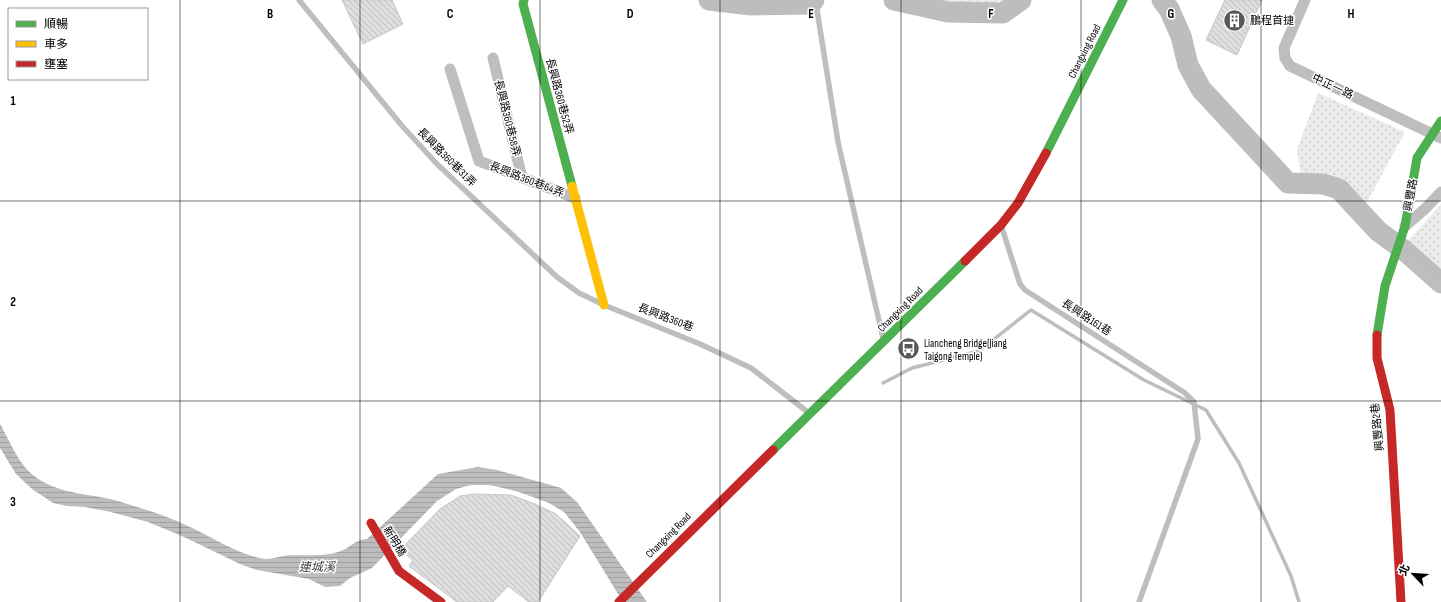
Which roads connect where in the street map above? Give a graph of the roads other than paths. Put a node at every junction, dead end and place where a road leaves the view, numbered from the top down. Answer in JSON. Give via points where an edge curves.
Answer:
{"nodes":[{"id":1,"x":299,"y":0,"type":"edge"},
{"id":2,"x":306,"y":0,"type":"edge"},
{"id":3,"x":524,"y":0,"type":"edge"},
{"id":4,"x":1123,"y":0,"type":"edge"},
{"id":5,"x":1305,"y":0,"type":"edge"},
{"id":6,"x":307,"y":8,"type":"junction"},
{"id":7,"x":817,"y":10,"type":"dead end"},
{"id":8,"x":493,"y":58,"type":"dead end"},
{"id":9,"x":450,"y":69,"type":"dead end"},
{"id":10,"x":1441,"y":121,"type":"edge"},
{"id":11,"x":1437,"y":136,"type":"edge"},
{"id":12,"x":522,"y":178,"type":"junction"},
{"id":13,"x":1441,"y":192,"type":"edge"},
{"id":14,"x":575,"y":198,"type":"junction"},
{"id":15,"x":1001,"y":226,"type":"junction"},
{"id":16,"x":1405,"y":226,"type":"junction"},
{"id":17,"x":1396,"y":253,"type":"junction"},
{"id":18,"x":1441,"y":289,"type":"edge"},
{"id":19,"x":604,"y":305,"type":"junction"},
{"id":20,"x":884,"y":343,"type":"junction"},
{"id":21,"x":812,"y":414,"type":"junction"},
{"id":22,"x":371,"y":523,"type":"dead end"},
{"id":23,"x":441,"y":602,"type":"edge"},
{"id":24,"x":619,"y":602,"type":"edge"},
{"id":25,"x":1139,"y":602,"type":"edge"},
{"id":26,"x":1401,"y":602,"type":"edge"}],
"edges":[{"from":1,"to":6,"type":"lane","name":"長興路360巷31弄"},
{"from":2,"to":6,"type":"lane"},
{"from":3,"to":14,"type":"street","name":"長興路360巷52弄"},
{"from":4,"to":15,"type":"street","name":"Changxing Road","via":[[1037,171]]},
{"from":5,"to":11,"type":"street","name":"中正一路","via":[[1284,48],[1285,58],[1290,66]]},
{"from":6,"to":19,"type":"lane","name":"長興路360巷31弄","via":[[403,127],[437,164],[557,277],[579,293]]},
{"from":7,"to":20,"type":"lane","via":[[838,142]]},
{"from":8,"to":12,"type":"street","name":"長興路360巷58弄"},
{"from":9,"to":12,"type":"street","name":"長興路360巷64弄","via":[[478,161]]},
{"from":10,"to":11,"type":"street","name":"興豐路"},
{"from":11,"to":16,"type":"street","name":"興豐路","via":[[1417,158]]},
{"from":12,"to":14,"type":"street","name":"長興路360巷64弄"},
{"from":13,"to":16,"type":"street","name":"興豐路"},
{"from":14,"to":19,"type":"street"},
{"from":15,"to":20,"type":"street","name":"Changxing Road"},
{"from":15,"to":25,"type":"lane","name":"長興路161巷","via":[[1020,284],[1025,290],[1194,402],[1198,439]]},
{"from":16,"to":17,"type":"street","name":"興豐路2巷"},
{"from":17,"to":18,"type":"lane","via":[[1418,266]]},
{"from":17,"to":26,"type":"street","name":"興豐路2巷","via":[[1385,286],[1377,328],[1377,358],[1390,410]]},
{"from":19,"to":21,"type":"lane","name":"長興路360巷","via":[[751,368]]},
{"from":20,"to":21,"type":"street","name":"Changxing Road"},
{"from":21,"to":24,"type":"street","name":"Changxing Road"},
{"from":22,"to":23,"type":"street","name":"新明橋","via":[[399,571]]}]}
